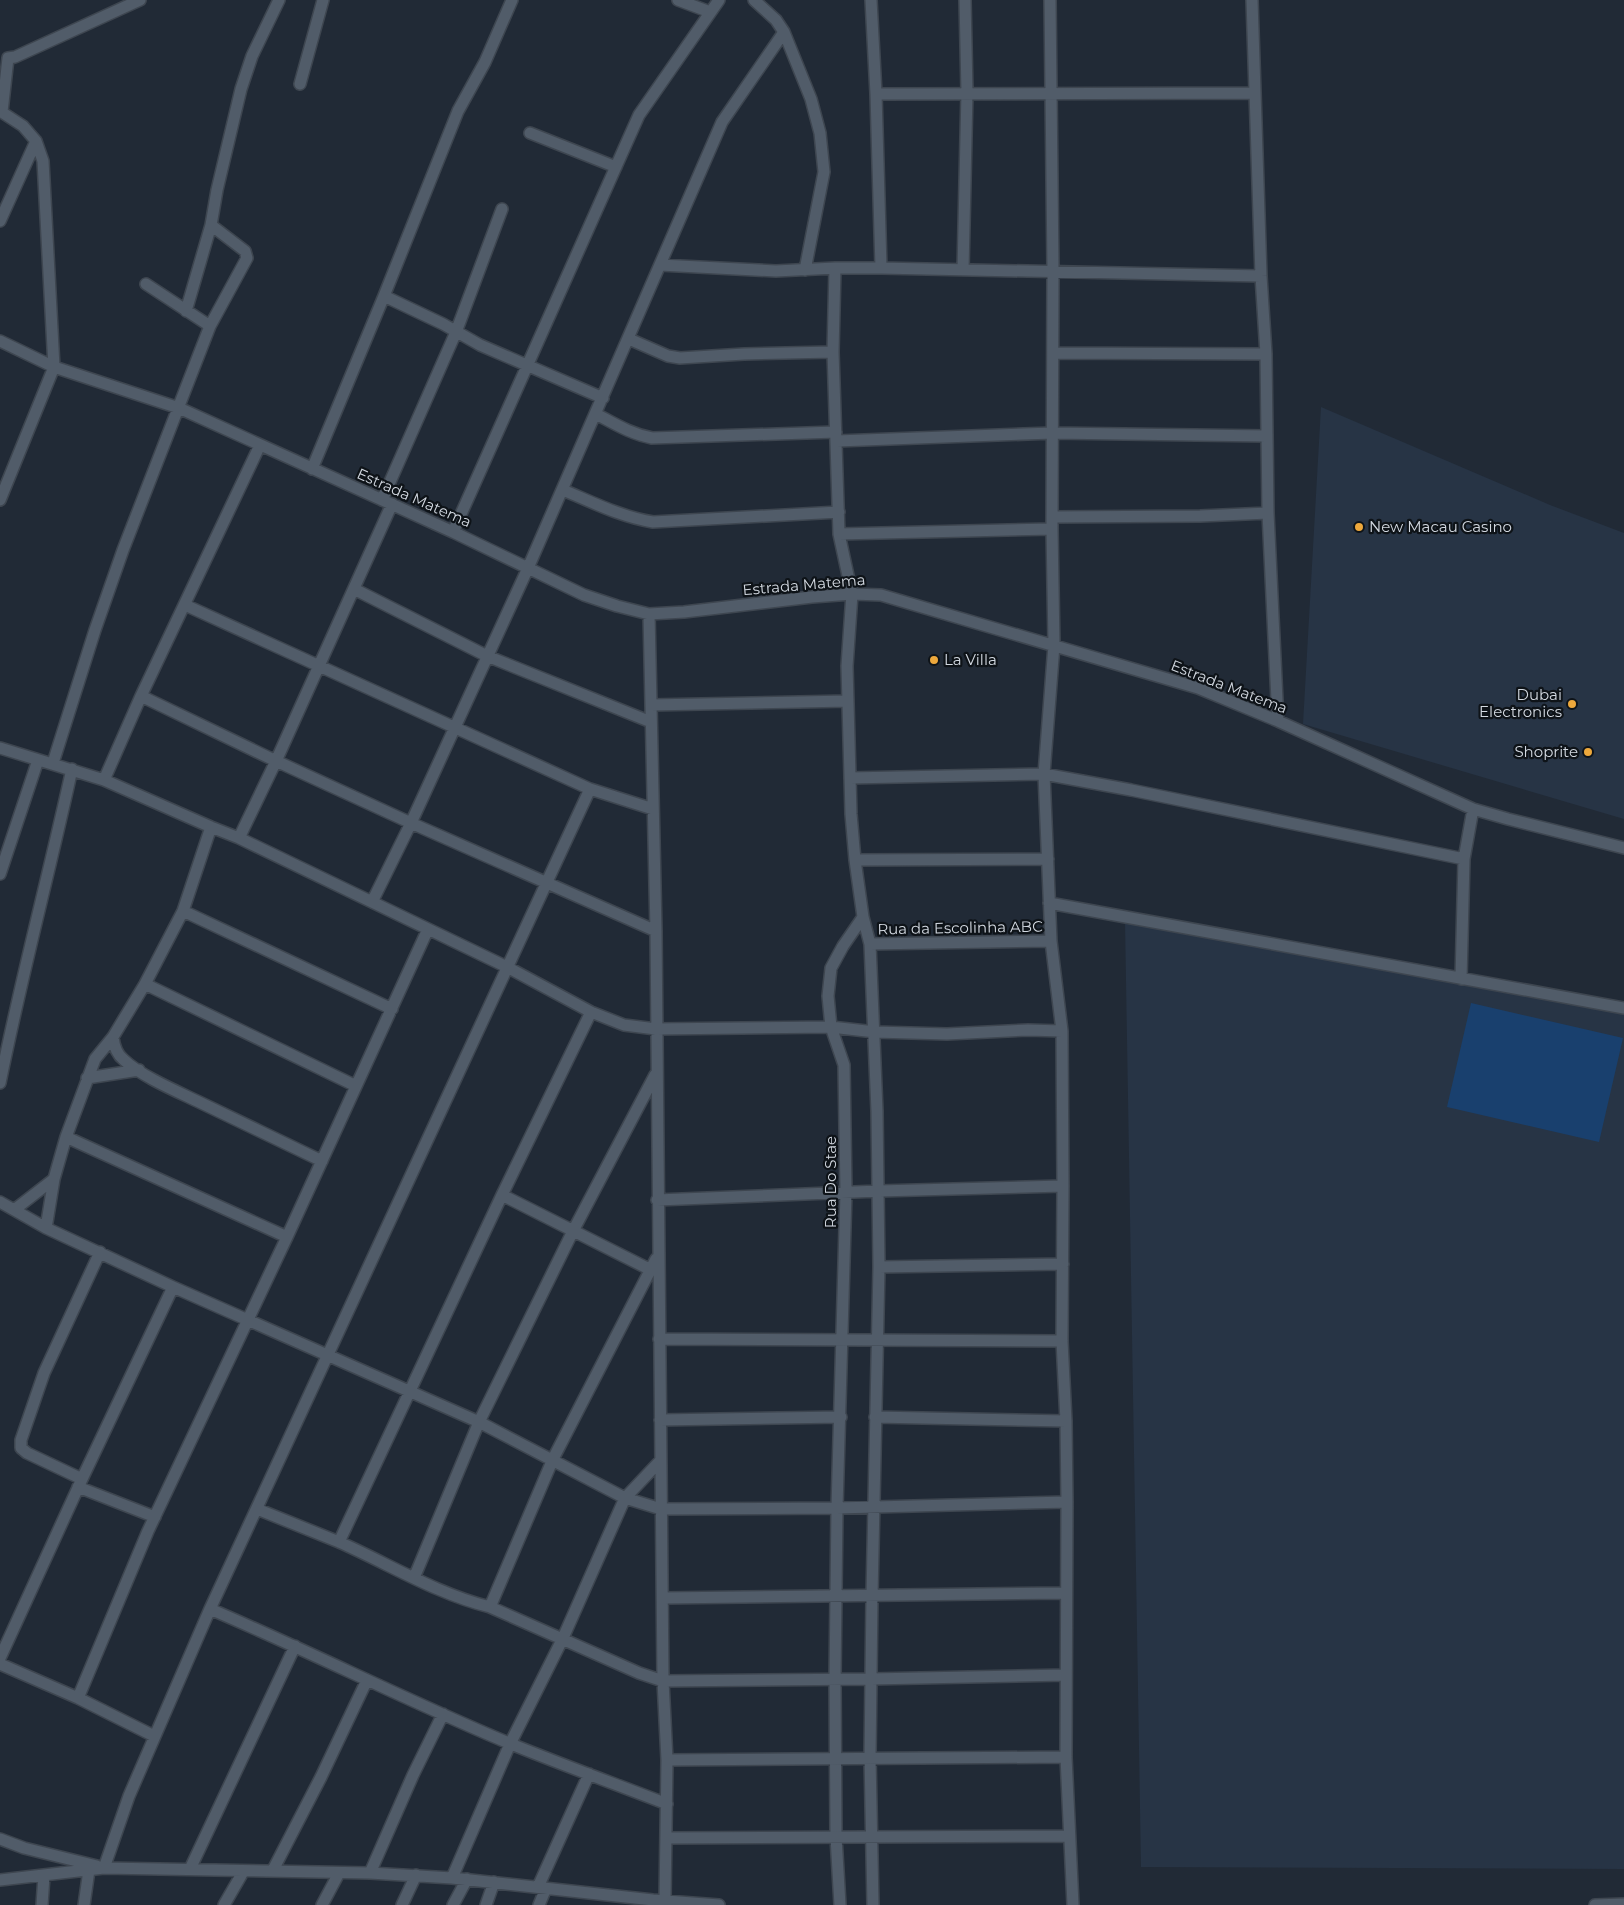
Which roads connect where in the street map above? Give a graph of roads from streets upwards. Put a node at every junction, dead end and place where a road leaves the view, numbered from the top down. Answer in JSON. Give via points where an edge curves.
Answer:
{"nodes":[{"id":1,"x":140,"y":0,"type":"edge"},
{"id":2,"x":279,"y":0,"type":"edge"},
{"id":3,"x":323,"y":0,"type":"edge"},
{"id":4,"x":512,"y":0,"type":"edge"},
{"id":5,"x":678,"y":0,"type":"edge"},
{"id":6,"x":719,"y":0,"type":"edge"},
{"id":7,"x":754,"y":0,"type":"edge"},
{"id":8,"x":871,"y":0,"type":"edge"},
{"id":9,"x":965,"y":0,"type":"edge"},
{"id":10,"x":1050,"y":0,"type":"edge"},
{"id":11,"x":1252,"y":0,"type":"edge"},
{"id":12,"x":710,"y":12,"type":"junction"},
{"id":13,"x":784,"y":32,"type":"junction"},
{"id":14,"x":4,"y":56,"type":"edge"},
{"id":15,"x":300,"y":84,"type":"dead end"},
{"id":16,"x":967,"y":92,"type":"junction"},
{"id":17,"x":1254,"y":93,"type":"junction"},
{"id":18,"x":876,"y":94,"type":"junction"},
{"id":19,"x":1050,"y":94,"type":"junction"},
{"id":20,"x":1,"y":111,"type":"edge"},
{"id":21,"x":530,"y":133,"type":"dead end"},
{"id":22,"x":36,"y":141,"type":"junction"},
{"id":23,"x":616,"y":167,"type":"junction"},
{"id":24,"x":502,"y":209,"type":"dead end"},
{"id":25,"x":0,"y":221,"type":"edge"},
{"id":26,"x":211,"y":225,"type":"junction"},
{"id":27,"x":660,"y":265,"type":"junction"},
{"id":28,"x":835,"y":268,"type":"junction"},
{"id":29,"x":880,"y":268,"type":"junction"},
{"id":30,"x":805,"y":270,"type":"junction"},
{"id":31,"x":963,"y":270,"type":"junction"},
{"id":32,"x":1053,"y":270,"type":"junction"},
{"id":33,"x":1261,"y":276,"type":"junction"},
{"id":34,"x":146,"y":284,"type":"dead end"},
{"id":35,"x":384,"y":296,"type":"junction"},
{"id":36,"x":186,"y":310,"type":"junction"},
{"id":37,"x":210,"y":326,"type":"junction"},
{"id":38,"x":456,"y":332,"type":"junction"},
{"id":39,"x":629,"y":339,"type":"junction"},
{"id":40,"x":0,"y":341,"type":"edge"},
{"id":41,"x":833,"y":352,"type":"junction"},
{"id":42,"x":1053,"y":353,"type":"junction"},
{"id":43,"x":1266,"y":354,"type":"junction"},
{"id":44,"x":527,"y":366,"type":"junction"},
{"id":45,"x":54,"y":367,"type":"junction"},
{"id":46,"x":603,"y":398,"type":"junction"},
{"id":47,"x":179,"y":408,"type":"junction"},
{"id":48,"x":596,"y":414,"type":"junction"},
{"id":49,"x":1053,"y":433,"type":"junction"},
{"id":50,"x":836,"y":436,"type":"junction"},
{"id":51,"x":1267,"y":436,"type":"junction"},
{"id":52,"x":260,"y":444,"type":"junction"},
{"id":53,"x":312,"y":469,"type":"junction"},
{"id":54,"x":563,"y":490,"type":"junction"},
{"id":55,"x":0,"y":500,"type":"edge"},
{"id":56,"x":387,"y":502,"type":"junction"},
{"id":57,"x":839,"y":512,"type":"junction"},
{"id":58,"x":1268,"y":513,"type":"junction"},
{"id":59,"x":1052,"y":523,"type":"junction"},
{"id":60,"x":454,"y":532,"type":"junction"},
{"id":61,"x":840,"y":534,"type":"junction"},
{"id":62,"x":528,"y":568,"type":"junction"},
{"id":63,"x":354,"y":589,"type":"junction"},
{"id":64,"x":852,"y":594,"type":"junction"},
{"id":65,"x":185,"y":605,"type":"junction"},
{"id":66,"x":649,"y":614,"type":"junction"},
{"id":67,"x":1054,"y":645,"type":"junction"},
{"id":68,"x":487,"y":656,"type":"junction"},
{"id":69,"x":318,"y":665,"type":"junction"},
{"id":70,"x":141,"y":696,"type":"junction"},
{"id":71,"x":848,"y":701,"type":"junction"},
{"id":72,"x":651,"y":705,"type":"junction"},
{"id":73,"x":1278,"y":721,"type":"junction"},
{"id":74,"x":651,"y":722,"type":"junction"},
{"id":75,"x":455,"y":727,"type":"junction"},
{"id":76,"x":0,"y":748,"type":"edge"},
{"id":77,"x":38,"y":760,"type":"junction"},
{"id":78,"x":276,"y":761,"type":"junction"},
{"id":79,"x":53,"y":763,"type":"junction"},
{"id":80,"x":72,"y":769,"type":"junction"},
{"id":81,"x":1044,"y":774,"type":"junction"},
{"id":82,"x":850,"y":778,"type":"junction"},
{"id":83,"x":104,"y":780,"type":"junction"},
{"id":84,"x":590,"y":789,"type":"junction"},
{"id":85,"x":653,"y":809,"type":"junction"},
{"id":86,"x":1473,"y":809,"type":"junction"},
{"id":87,"x":411,"y":823,"type":"junction"},
{"id":88,"x":211,"y":828,"type":"junction"},
{"id":89,"x":239,"y":838,"type":"junction"},
{"id":90,"x":1624,"y":848,"type":"edge"},
{"id":91,"x":1048,"y":859,"type":"junction"},
{"id":92,"x":1464,"y":859,"type":"junction"},
{"id":93,"x":855,"y":860,"type":"junction"},
{"id":94,"x":0,"y":874,"type":"edge"},
{"id":95,"x":546,"y":883,"type":"junction"},
{"id":96,"x":372,"y":902,"type":"junction"},
{"id":97,"x":1049,"y":903,"type":"junction"},
{"id":98,"x":183,"y":911,"type":"junction"},
{"id":99,"x":863,"y":916,"type":"junction"},
{"id":100,"x":428,"y":928,"type":"junction"},
{"id":101,"x":656,"y":931,"type":"junction"},
{"id":102,"x":1051,"y":941,"type":"junction"},
{"id":103,"x":870,"y":944,"type":"junction"},
{"id":104,"x":507,"y":967,"type":"junction"},
{"id":105,"x":1461,"y":979,"type":"junction"},
{"id":106,"x":145,"y":984,"type":"junction"},
{"id":107,"x":1624,"y":1008,"type":"edge"},
{"id":108,"x":392,"y":1009,"type":"junction"},
{"id":109,"x":591,"y":1012,"type":"junction"},
{"id":110,"x":831,"y":1027,"type":"junction"},
{"id":111,"x":656,"y":1029,"type":"junction"},
{"id":112,"x":1062,"y":1031,"type":"junction"},
{"id":113,"x":875,"y":1032,"type":"junction"},
{"id":114,"x":113,"y":1037,"type":"junction"},
{"id":115,"x":139,"y":1070,"type":"junction"},
{"id":116,"x":657,"y":1073,"type":"junction"},
{"id":117,"x":87,"y":1078,"type":"junction"},
{"id":118,"x":0,"y":1083,"type":"edge"},
{"id":119,"x":356,"y":1086,"type":"junction"},
{"id":120,"x":66,"y":1137,"type":"junction"},
{"id":121,"x":322,"y":1161,"type":"junction"},
{"id":122,"x":54,"y":1179,"type":"junction"},
{"id":123,"x":1063,"y":1186,"type":"junction"},
{"id":124,"x":878,"y":1190,"type":"junction"},
{"id":125,"x":846,"y":1192,"type":"junction"},
{"id":126,"x":502,"y":1195,"type":"junction"},
{"id":127,"x":658,"y":1200,"type":"junction"},
{"id":128,"x":0,"y":1202,"type":"edge"},
{"id":129,"x":14,"y":1210,"type":"junction"},
{"id":130,"x":46,"y":1228,"type":"junction"},
{"id":131,"x":573,"y":1231,"type":"junction"},
{"id":132,"x":286,"y":1237,"type":"junction"},
{"id":133,"x":100,"y":1252,"type":"junction"},
{"id":134,"x":658,"y":1256,"type":"junction"},
{"id":135,"x":1063,"y":1264,"type":"junction"},
{"id":136,"x":879,"y":1267,"type":"junction"},
{"id":137,"x":651,"y":1270,"type":"junction"},
{"id":138,"x":173,"y":1287,"type":"junction"},
{"id":139,"x":247,"y":1319,"type":"junction"},
{"id":140,"x":659,"y":1339,"type":"junction"},
{"id":141,"x":844,"y":1339,"type":"junction"},
{"id":142,"x":878,"y":1339,"type":"junction"},
{"id":143,"x":1062,"y":1341,"type":"junction"},
{"id":144,"x":328,"y":1356,"type":"junction"},
{"id":145,"x":410,"y":1392,"type":"junction"},
{"id":146,"x":841,"y":1417,"type":"junction"},
{"id":147,"x":875,"y":1417,"type":"junction"},
{"id":148,"x":660,"y":1420,"type":"junction"},
{"id":149,"x":1066,"y":1421,"type":"junction"},
{"id":150,"x":479,"y":1422,"type":"junction"},
{"id":151,"x":553,"y":1459,"type":"junction"},
{"id":152,"x":660,"y":1461,"type":"junction"},
{"id":153,"x":80,"y":1483,"type":"junction"},
{"id":154,"x":626,"y":1498,"type":"junction"},
{"id":155,"x":1067,"y":1502,"type":"junction"},
{"id":156,"x":873,"y":1506,"type":"junction"},
{"id":157,"x":837,"y":1508,"type":"junction"},
{"id":158,"x":258,"y":1509,"type":"junction"},
{"id":159,"x":660,"y":1509,"type":"junction"},
{"id":160,"x":155,"y":1517,"type":"junction"},
{"id":161,"x":339,"y":1542,"type":"junction"},
{"id":162,"x":414,"y":1578,"type":"junction"},
{"id":163,"x":1065,"y":1593,"type":"junction"},
{"id":164,"x":837,"y":1596,"type":"junction"},
{"id":165,"x":872,"y":1596,"type":"junction"},
{"id":166,"x":663,"y":1598,"type":"junction"},
{"id":167,"x":490,"y":1607,"type":"junction"},
{"id":168,"x":210,"y":1609,"type":"junction"},
{"id":169,"x":562,"y":1638,"type":"junction"},
{"id":170,"x":295,"y":1646,"type":"junction"},
{"id":171,"x":0,"y":1658,"type":"edge"},
{"id":172,"x":0,"y":1664,"type":"edge"},
{"id":173,"x":1066,"y":1675,"type":"junction"},
{"id":174,"x":834,"y":1679,"type":"junction"},
{"id":175,"x":871,"y":1679,"type":"junction"},
{"id":176,"x":367,"y":1680,"type":"junction"},
{"id":177,"x":663,"y":1681,"type":"junction"},
{"id":178,"x":78,"y":1698,"type":"junction"},
{"id":179,"x":443,"y":1714,"type":"junction"},
{"id":180,"x":154,"y":1736,"type":"junction"},
{"id":181,"x":510,"y":1744,"type":"junction"},
{"id":182,"x":835,"y":1757,"type":"junction"},
{"id":183,"x":870,"y":1757,"type":"junction"},
{"id":184,"x":1066,"y":1757,"type":"junction"},
{"id":185,"x":667,"y":1760,"type":"junction"},
{"id":186,"x":589,"y":1774,"type":"junction"},
{"id":187,"x":667,"y":1804,"type":"junction"},
{"id":188,"x":1069,"y":1836,"type":"junction"},
{"id":189,"x":836,"y":1837,"type":"junction"},
{"id":190,"x":667,"y":1838,"type":"junction"},
{"id":191,"x":872,"y":1838,"type":"junction"},
{"id":192,"x":0,"y":1839,"type":"edge"},
{"id":193,"x":104,"y":1868,"type":"junction"},
{"id":194,"x":190,"y":1869,"type":"junction"},
{"id":195,"x":89,"y":1870,"type":"junction"},
{"id":196,"x":273,"y":1870,"type":"junction"},
{"id":197,"x":243,"y":1872,"type":"junction"},
{"id":198,"x":339,"y":1873,"type":"junction"},
{"id":199,"x":370,"y":1873,"type":"junction"},
{"id":200,"x":416,"y":1875,"type":"junction"},
{"id":201,"x":44,"y":1876,"type":"junction"},
{"id":202,"x":452,"y":1878,"type":"junction"},
{"id":203,"x":467,"y":1879,"type":"junction"},
{"id":204,"x":0,"y":1880,"type":"edge"},
{"id":205,"x":494,"y":1882,"type":"junction"},
{"id":206,"x":542,"y":1887,"type":"junction"},
{"id":207,"x":665,"y":1900,"type":"junction"},
{"id":208,"x":651,"y":1902,"type":"edge"},
{"id":209,"x":1624,"y":1904,"type":"edge"},
{"id":210,"x":42,"y":1905,"type":"edge"},
{"id":211,"x":84,"y":1905,"type":"edge"},
{"id":212,"x":224,"y":1905,"type":"edge"},
{"id":213,"x":322,"y":1905,"type":"edge"},
{"id":214,"x":402,"y":1905,"type":"edge"},
{"id":215,"x":453,"y":1905,"type":"edge"},
{"id":216,"x":486,"y":1905,"type":"edge"},
{"id":217,"x":539,"y":1905,"type":"edge"},
{"id":218,"x":719,"y":1905,"type":"edge"},
{"id":219,"x":840,"y":1905,"type":"edge"},
{"id":220,"x":873,"y":1905,"type":"edge"},
{"id":221,"x":1073,"y":1905,"type":"edge"},
{"id":222,"x":1595,"y":1905,"type":"edge"}],
"edges":[{"from":1,"to":14,"type":"street","via":[[15,57]]},
{"from":2,"to":26,"type":"street","via":[[252,56],[242,89]]},
{"from":3,"to":15,"type":"street"},
{"from":4,"to":35,"type":"street","via":[[485,62],[458,111]]},
{"from":5,"to":12,"type":"street"},
{"from":6,"to":12,"type":"street"},
{"from":7,"to":13,"type":"street"},
{"from":8,"to":18,"type":"street"},
{"from":9,"to":16,"type":"street"},
{"from":10,"to":19,"type":"street"},
{"from":11,"to":17,"type":"street"},
{"from":12,"to":23,"type":"street","via":[[639,115]]},
{"from":13,"to":27,"type":"street","via":[[722,122]]},
{"from":13,"to":30,"type":"street","via":[[811,99],[820,134],[824,172]]},
{"from":14,"to":20,"type":"street"},
{"from":16,"to":18,"type":"street"},
{"from":16,"to":19,"type":"street"},
{"from":16,"to":31,"type":"street"},
{"from":17,"to":19,"type":"street"},
{"from":17,"to":33,"type":"street"},
{"from":18,"to":29,"type":"street"},
{"from":19,"to":32,"type":"street"},
{"from":20,"to":22,"type":"street","via":[[23,126]]},
{"from":21,"to":23,"type":"street"},
{"from":22,"to":25,"type":"street"},
{"from":22,"to":45,"type":"street","via":[[42,161]]},
{"from":23,"to":44,"type":"street"},
{"from":24,"to":38,"type":"street"},
{"from":26,"to":36,"type":"street"},
{"from":26,"to":37,"type":"street","via":[[245,251],[247,258]]},
{"from":27,"to":30,"type":"street"},
{"from":27,"to":39,"type":"street"},
{"from":28,"to":29,"type":"street"},
{"from":28,"to":30,"type":"street"},
{"from":28,"to":41,"type":"street"},
{"from":29,"to":31,"type":"street"},
{"from":31,"to":32,"type":"street"},
{"from":32,"to":33,"type":"street"},
{"from":32,"to":42,"type":"street"},
{"from":33,"to":43,"type":"street"},
{"from":34,"to":36,"type":"street"},
{"from":35,"to":38,"type":"street"},
{"from":35,"to":53,"type":"street"},
{"from":36,"to":37,"type":"street"},
{"from":37,"to":47,"type":"street"},
{"from":38,"to":44,"type":"street"},
{"from":38,"to":56,"type":"street"},
{"from":39,"to":41,"type":"street","via":[[680,358]]},
{"from":39,"to":46,"type":"street"},
{"from":40,"to":45,"type":"street","name":"Estrada Matema"},
{"from":41,"to":50,"type":"street"},
{"from":42,"to":43,"type":"street"},
{"from":42,"to":49,"type":"street"},
{"from":43,"to":51,"type":"street"},
{"from":44,"to":46,"type":"street"},
{"from":44,"to":60,"type":"street"},
{"from":45,"to":47,"type":"street","name":"Estrada Matema"},
{"from":45,"to":55,"type":"street"},
{"from":46,"to":48,"type":"street"},
{"from":47,"to":52,"type":"street","name":"Estrada Matema"},
{"from":47,"to":79,"type":"street","via":[[94,630]]},
{"from":48,"to":50,"type":"street","via":[[637,435],[652,438]]},
{"from":48,"to":54,"type":"street"},
{"from":49,"to":50,"type":"street"},
{"from":49,"to":51,"type":"street"},
{"from":49,"to":59,"type":"street"},
{"from":50,"to":57,"type":"street"},
{"from":51,"to":58,"type":"street"},
{"from":52,"to":53,"type":"street","name":"Estrada Matema"},
{"from":52,"to":65,"type":"street"},
{"from":53,"to":56,"type":"street","name":"Estrada Matema"},
{"from":54,"to":57,"type":"street","via":[[616,513],[653,522]]},
{"from":54,"to":62,"type":"street"},
{"from":56,"to":60,"type":"street","name":"Estrada Matema"},
{"from":56,"to":63,"type":"street"},
{"from":57,"to":61,"type":"street"},
{"from":58,"to":59,"type":"street"},
{"from":58,"to":73,"type":"street"},
{"from":59,"to":61,"type":"street"},
{"from":59,"to":67,"type":"street"},
{"from":60,"to":62,"type":"street","name":"Estrada Matema"},
{"from":61,"to":64,"type":"street"},
{"from":62,"to":66,"type":"street","name":"Estrada Matema","via":[[584,595]]},
{"from":62,"to":68,"type":"street"},
{"from":63,"to":68,"type":"street"},
{"from":63,"to":69,"type":"street"},
{"from":64,"to":66,"type":"street","name":"Estrada Matema"},
{"from":64,"to":67,"type":"street","name":"Estrada Matema","via":[[881,595]]},
{"from":64,"to":71,"type":"street"},
{"from":65,"to":69,"type":"street"},
{"from":65,"to":70,"type":"street"},
{"from":66,"to":72,"type":"street"},
{"from":67,"to":73,"type":"street","name":"Estrada Matema","via":[[1198,688]]},
{"from":67,"to":81,"type":"street"},
{"from":68,"to":74,"type":"street"},
{"from":68,"to":75,"type":"street"},
{"from":69,"to":75,"type":"street"},
{"from":69,"to":78,"type":"street"},
{"from":70,"to":78,"type":"street"},
{"from":70,"to":83,"type":"street"},
{"from":71,"to":72,"type":"street"},
{"from":71,"to":82,"type":"street"},
{"from":72,"to":74,"type":"street"},
{"from":73,"to":86,"type":"street","name":"Estrada Matema"},
{"from":74,"to":85,"type":"street"},
{"from":75,"to":84,"type":"street"},
{"from":75,"to":87,"type":"street"},
{"from":76,"to":77,"type":"street"},
{"from":77,"to":79,"type":"street"},
{"from":77,"to":94,"type":"street"},
{"from":78,"to":87,"type":"street"},
{"from":78,"to":89,"type":"street"},
{"from":79,"to":80,"type":"street"},
{"from":80,"to":83,"type":"street"},
{"from":80,"to":118,"type":"street"},
{"from":81,"to":82,"type":"street"},
{"from":81,"to":91,"type":"street"},
{"from":81,"to":92,"type":"street"},
{"from":82,"to":93,"type":"street"},
{"from":83,"to":88,"type":"street"},
{"from":84,"to":85,"type":"street"},
{"from":84,"to":95,"type":"street"},
{"from":85,"to":101,"type":"street"},
{"from":86,"to":90,"type":"street","name":"Estrada Matema"},
{"from":86,"to":92,"type":"street"},
{"from":87,"to":95,"type":"street"},
{"from":87,"to":96,"type":"street"},
{"from":88,"to":89,"type":"street"},
{"from":88,"to":98,"type":"street"},
{"from":89,"to":96,"type":"street"},
{"from":91,"to":93,"type":"street"},
{"from":91,"to":97,"type":"street"},
{"from":92,"to":105,"type":"street"},
{"from":93,"to":99,"type":"street"},
{"from":95,"to":101,"type":"street"},
{"from":95,"to":104,"type":"street"},
{"from":96,"to":100,"type":"street"},
{"from":97,"to":102,"type":"street"},
{"from":97,"to":105,"type":"street"},
{"from":98,"to":106,"type":"street"},
{"from":98,"to":108,"type":"street"},
{"from":99,"to":103,"type":"street"},
{"from":99,"to":110,"type":"street","name":"Rua Do Stae","via":[[831,968],[828,996]]},
{"from":100,"to":104,"type":"street"},
{"from":100,"to":108,"type":"street"},
{"from":101,"to":111,"type":"street"},
{"from":102,"to":103,"type":"street","name":"Rua da Escolinha ABC"},
{"from":102,"to":112,"type":"street"},
{"from":103,"to":113,"type":"street"},
{"from":104,"to":109,"type":"street"},
{"from":104,"to":144,"type":"street"},
{"from":105,"to":107,"type":"street"},
{"from":106,"to":114,"type":"street"},
{"from":106,"to":119,"type":"street"},
{"from":108,"to":119,"type":"street"},
{"from":109,"to":111,"type":"street","via":[[624,1025]]},
{"from":109,"to":126,"type":"street"},
{"from":110,"to":111,"type":"street"},
{"from":110,"to":113,"type":"street"},
{"from":110,"to":125,"type":"street","name":"Rua Do Stae","via":[[844,1066]]},
{"from":111,"to":116,"type":"street"},
{"from":112,"to":113,"type":"street"},
{"from":112,"to":123,"type":"street"},
{"from":113,"to":124,"type":"street"},
{"from":114,"to":115,"type":"street","via":[[118,1054]]},
{"from":114,"to":117,"type":"street","via":[[95,1058]]},
{"from":115,"to":117,"type":"street"},
{"from":115,"to":121,"type":"street"},
{"from":116,"to":127,"type":"street"},
{"from":116,"to":131,"type":"street"},
{"from":117,"to":120,"type":"street"},
{"from":119,"to":121,"type":"street"},
{"from":120,"to":122,"type":"street"},
{"from":120,"to":132,"type":"street"},
{"from":121,"to":132,"type":"street"},
{"from":122,"to":129,"type":"street"},
{"from":122,"to":130,"type":"street"},
{"from":123,"to":124,"type":"street"},
{"from":123,"to":135,"type":"street"},
{"from":124,"to":125,"type":"street"},
{"from":124,"to":136,"type":"street"},
{"from":125,"to":127,"type":"street"},
{"from":125,"to":141,"type":"street","name":"Rua Do Stae"},
{"from":126,"to":131,"type":"street"},
{"from":126,"to":145,"type":"street"},
{"from":127,"to":134,"type":"street"},
{"from":128,"to":129,"type":"street"},
{"from":129,"to":130,"type":"street"},
{"from":130,"to":133,"type":"street"},
{"from":131,"to":137,"type":"street"},
{"from":131,"to":150,"type":"street"},
{"from":132,"to":139,"type":"street"},
{"from":133,"to":138,"type":"street"},
{"from":133,"to":153,"type":"street","via":[[44,1373],[21,1440],[27,1453]]},
{"from":134,"to":137,"type":"street"},
{"from":134,"to":140,"type":"street"},
{"from":135,"to":136,"type":"street"},
{"from":135,"to":143,"type":"street"},
{"from":136,"to":142,"type":"street"},
{"from":137,"to":151,"type":"street"},
{"from":138,"to":139,"type":"street"},
{"from":138,"to":153,"type":"street"},
{"from":139,"to":144,"type":"street"},
{"from":139,"to":160,"type":"street"},
{"from":140,"to":141,"type":"street"},
{"from":140,"to":148,"type":"street"},
{"from":141,"to":142,"type":"street"},
{"from":141,"to":146,"type":"street","name":"Rua Do Stae"},
{"from":142,"to":143,"type":"street"},
{"from":142,"to":147,"type":"street"},
{"from":143,"to":149,"type":"street"},
{"from":144,"to":145,"type":"street"},
{"from":144,"to":158,"type":"street"},
{"from":145,"to":150,"type":"street"},
{"from":145,"to":161,"type":"street"},
{"from":146,"to":148,"type":"street"},
{"from":146,"to":157,"type":"street","name":"Rua Do Stae"},
{"from":147,"to":149,"type":"street"},
{"from":147,"to":156,"type":"street"},
{"from":148,"to":152,"type":"street"},
{"from":149,"to":155,"type":"street"},
{"from":150,"to":151,"type":"street"},
{"from":150,"to":162,"type":"street"},
{"from":151,"to":154,"type":"street"},
{"from":151,"to":167,"type":"street"},
{"from":152,"to":154,"type":"street"},
{"from":152,"to":159,"type":"street"},
{"from":153,"to":160,"type":"street"},
{"from":153,"to":171,"type":"street"},
{"from":154,"to":159,"type":"street"},
{"from":154,"to":169,"type":"street"},
{"from":155,"to":156,"type":"street"},
{"from":155,"to":163,"type":"street"},
{"from":156,"to":157,"type":"street"},
{"from":156,"to":165,"type":"street"},
{"from":157,"to":159,"type":"street"},
{"from":157,"to":164,"type":"street","name":"Rua Do Stae"},
{"from":158,"to":161,"type":"street"},
{"from":158,"to":168,"type":"street"},
{"from":159,"to":166,"type":"street"},
{"from":160,"to":178,"type":"street"},
{"from":161,"to":162,"type":"street"},
{"from":162,"to":167,"type":"street"},
{"from":163,"to":165,"type":"street"},
{"from":163,"to":173,"type":"street"},
{"from":164,"to":165,"type":"street"},
{"from":164,"to":166,"type":"street"},
{"from":164,"to":174,"type":"street","name":"Rua Do Stae"},
{"from":165,"to":175,"type":"street"},
{"from":166,"to":177,"type":"street"},
{"from":167,"to":169,"type":"street"},
{"from":168,"to":170,"type":"street"},
{"from":168,"to":180,"type":"street"},
{"from":169,"to":177,"type":"street"},
{"from":169,"to":181,"type":"street"},
{"from":170,"to":176,"type":"street"},
{"from":170,"to":194,"type":"street"},
{"from":172,"to":178,"type":"street"},
{"from":173,"to":175,"type":"street"},
{"from":173,"to":184,"type":"street"},
{"from":174,"to":175,"type":"street"},
{"from":174,"to":177,"type":"street"},
{"from":174,"to":182,"type":"street","name":"Rua Do Stae"},
{"from":175,"to":183,"type":"street"},
{"from":176,"to":179,"type":"street"},
{"from":176,"to":196,"type":"street"},
{"from":177,"to":185,"type":"street"},
{"from":178,"to":180,"type":"street"},
{"from":179,"to":181,"type":"street"},
{"from":179,"to":199,"type":"street"},
{"from":180,"to":193,"type":"street"},
{"from":181,"to":186,"type":"street"},
{"from":181,"to":202,"type":"street"},
{"from":182,"to":183,"type":"street"},
{"from":182,"to":185,"type":"street"},
{"from":182,"to":189,"type":"street","name":"Rua Do Stae"},
{"from":183,"to":184,"type":"street"},
{"from":183,"to":191,"type":"street"},
{"from":184,"to":188,"type":"street"},
{"from":185,"to":187,"type":"street"},
{"from":186,"to":187,"type":"street"},
{"from":186,"to":206,"type":"street"},
{"from":187,"to":190,"type":"street"},
{"from":188,"to":191,"type":"street"},
{"from":188,"to":221,"type":"street"},
{"from":189,"to":190,"type":"street"},
{"from":189,"to":191,"type":"street"},
{"from":189,"to":219,"type":"street","name":"Rua Do Stae"},
{"from":190,"to":207,"type":"street"},
{"from":191,"to":220,"type":"street"},
{"from":192,"to":193,"type":"street"},
{"from":193,"to":194,"type":"street"},
{"from":193,"to":195,"type":"street"},
{"from":194,"to":197,"type":"street"},
{"from":195,"to":201,"type":"street"},
{"from":195,"to":211,"type":"street"},
{"from":196,"to":197,"type":"street"},
{"from":196,"to":198,"type":"street"},
{"from":197,"to":212,"type":"street"},
{"from":198,"to":199,"type":"street"},
{"from":198,"to":213,"type":"street"},
{"from":199,"to":200,"type":"street"},
{"from":200,"to":202,"type":"street"},
{"from":200,"to":214,"type":"street"},
{"from":201,"to":204,"type":"street"},
{"from":201,"to":210,"type":"street"},
{"from":202,"to":203,"type":"street"},
{"from":203,"to":205,"type":"street"},
{"from":203,"to":215,"type":"street"},
{"from":205,"to":206,"type":"street"},
{"from":205,"to":216,"type":"street"},
{"from":206,"to":208,"type":"street"},
{"from":206,"to":217,"type":"street"},
{"from":207,"to":208,"type":"street"},
{"from":207,"to":218,"type":"street"},
{"from":209,"to":222,"type":"street"}]}
